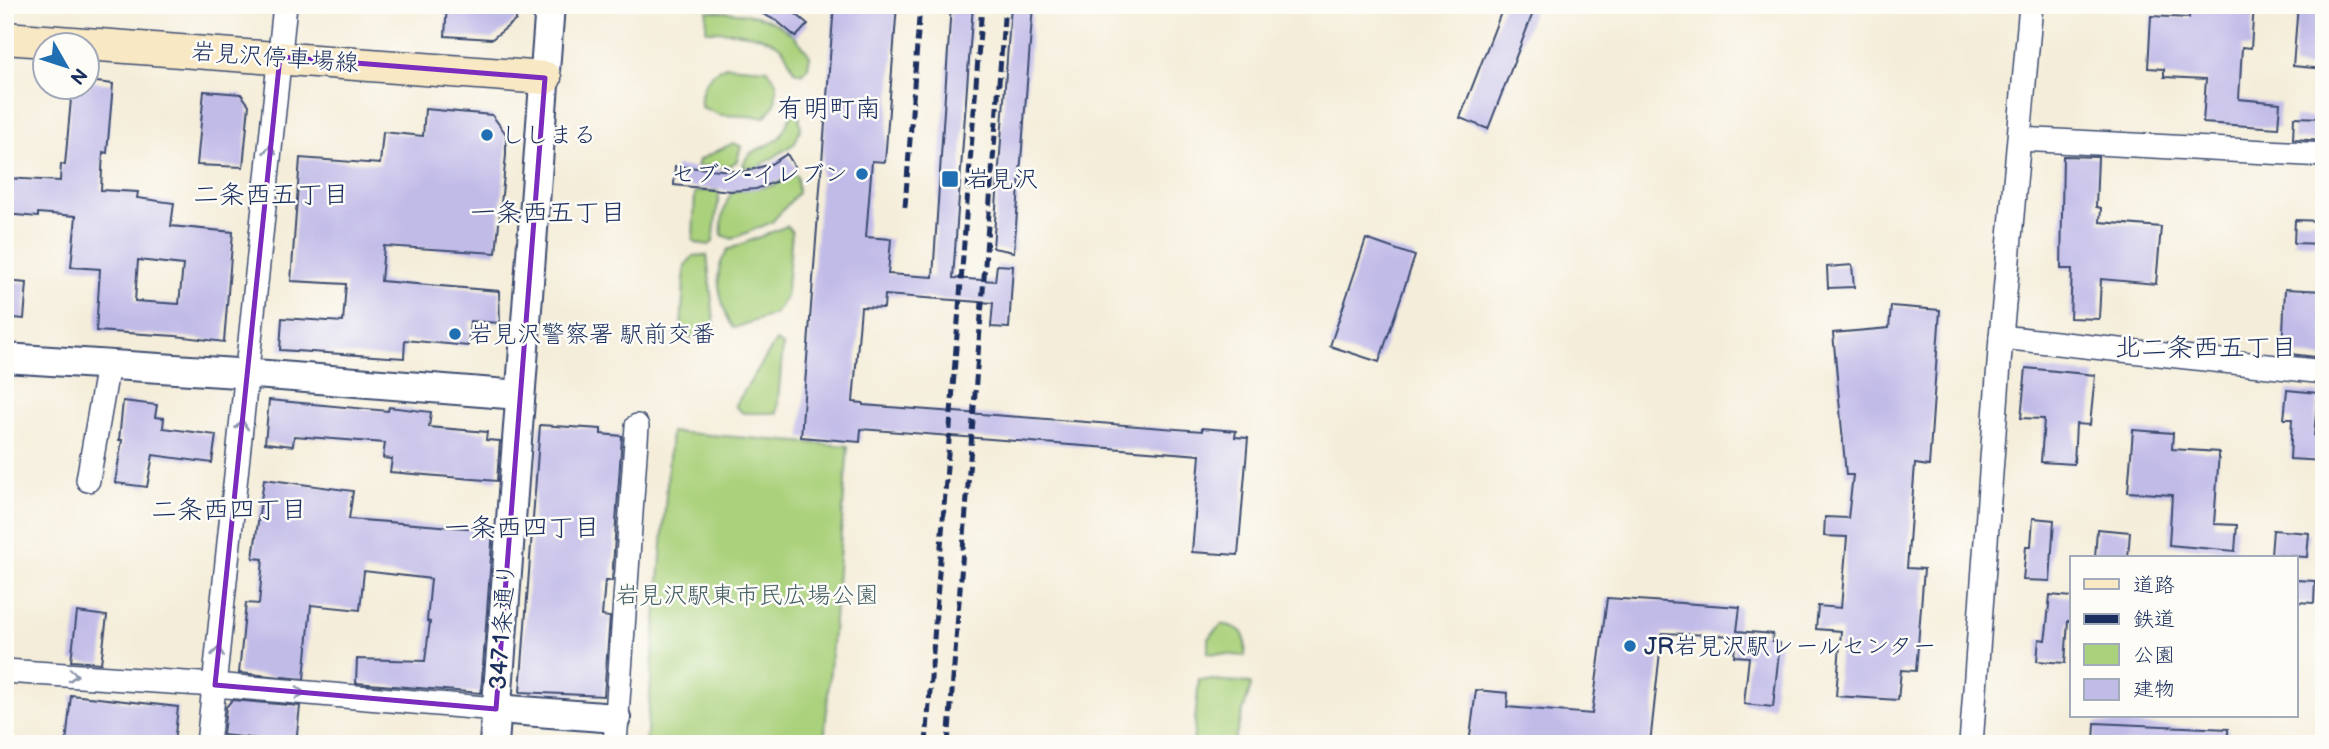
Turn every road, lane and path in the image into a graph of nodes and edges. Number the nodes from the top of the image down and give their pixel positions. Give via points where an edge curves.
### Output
1 (285, 5) edge
2 (550, 5) edge
3 (2031, 5) edge
4 (5, 38) edge
5 (280, 57) junction
6 (545, 78) junction
7 (2020, 139) junction
8 (2324, 155) edge
9 (2001, 337) junction
10 (5, 359) edge
11 (108, 365) junction
12 (2324, 372) edge
13 (247, 374) junction
14 (520, 396) junction
15 (637, 426) dead end
16 (88, 480) dead end
17 (5, 671) edge
18 (215, 685) junction
19 (496, 709) junction
20 (616, 731) edge
21 (208, 744) edge
22 (494, 744) edge
23 (1971, 744) edge

1 - 5 street
2 - 6 street, 347 1条通り
3 - 7 street
4 - 5 main road, 岩見沢停車場線
5 - 6 main road, 岩見沢停車場線
13 -> 5 street
6 - 14 street, 347 1条通り
7 - 8 street
7 - 9 street
9 - 12 street
9 - 23 street
10 - 11 street
11 - 13 street
11 - 16 street
13 - 14 street
18 -> 13 street
14 - 19 street, 347 1条通り
15 - 20 street
17 -> 18 street
18 -> 19 street
18 - 21 street
19 - 20 street
19 - 22 street, 347 1条通り

